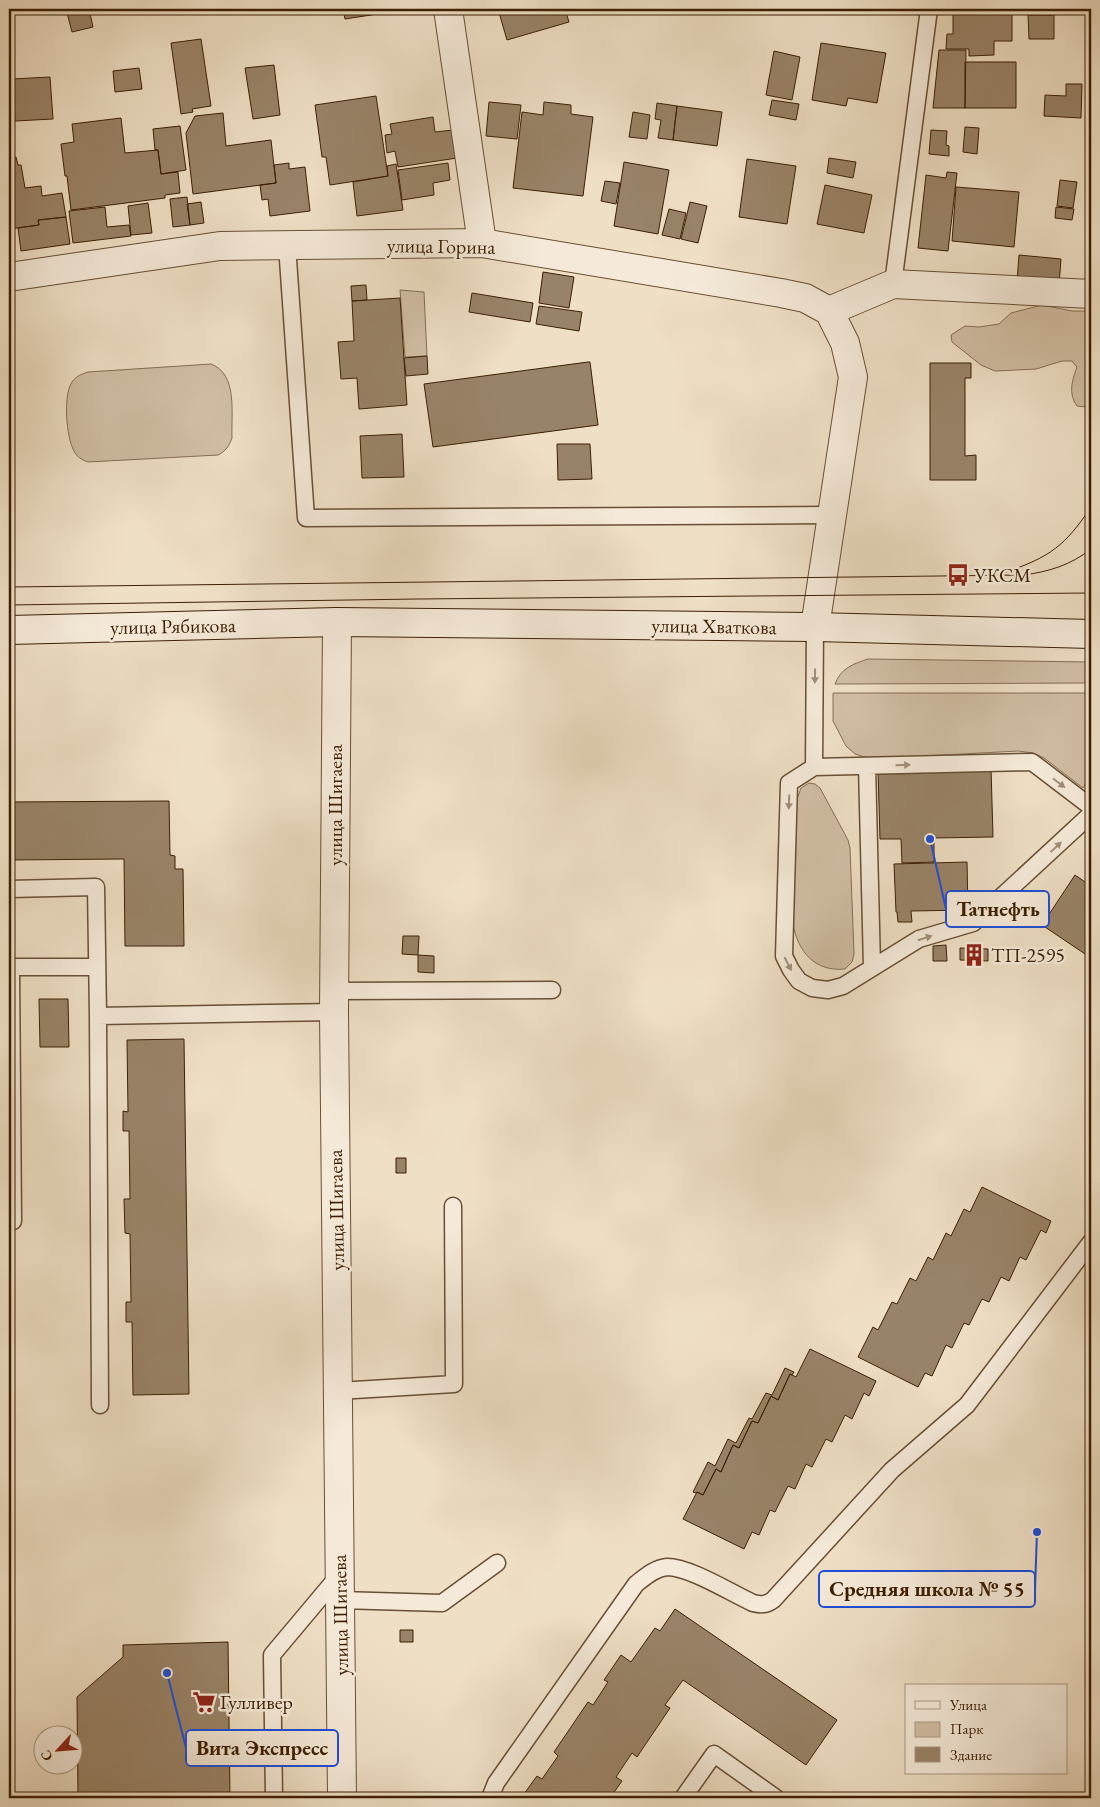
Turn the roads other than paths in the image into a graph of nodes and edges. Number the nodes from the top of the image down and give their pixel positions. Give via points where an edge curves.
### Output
1 (448, 9) edge
2 (928, 9) edge
3 (482, 243) junction
4 (287, 245) junction
5 (9, 277) edge
6 (893, 284) junction
7 (1091, 294) edge
8 (829, 311) junction
9 (831, 514) junction
10 (337, 622) junction
11 (815, 627) junction
12 (9, 630) edge
13 (1091, 634) edge
14 (867, 766) junction
15 (814, 767) junction
16 (1091, 807) edge
17 (1091, 814) edge
18 (9, 889) edge
19 (97, 967) junction
20 (872, 967) junction
21 (552, 990) dead end
22 (334, 1001) junction
23 (98, 1016) junction
24 (453, 1206) dead end
25 (9, 1221) edge
26 (1091, 1242) edge
27 (338, 1391) junction
28 (100, 1405) dead end
29 (497, 1563) dead end
30 (340, 1587) junction
31 (274, 1798) edge
32 (342, 1798) edge
33 (490, 1798) edge
34 (683, 1798) edge
35 (776, 1798) edge

1 - 3 street
2 - 6 lane
3 - 4 street, улица Горина
3 - 8 street, улица Горина via 782,293 805,298
4 - 5 street, улица Горина via 220,246
4 - 9 lane via 306,518
6 - 7 street
6 - 8 street
8 - 9 street via 845,343 853,377
9 - 11 street
10 - 11 street, улица Хваткова
10 - 12 street, улица Рябикова
10 - 22 street, улица Шигаева
11 - 13 street, улица Хваткова
11 -> 15 lane
14 - 15 lane
14 -> 16 lane via 1032,762
14 - 20 lane
15 -> 20 lane via 789,784 784,956 799,981 812,988 828,990 843,986
20 -> 17 lane via 919,939 973,924
18 - 19 lane via 96,887
19 - 23 lane
19 - 25 lane via 11,967 13,1221
21 - 22 lane
22 - 23 lane
22 - 27 street, улица Шигаева
23 - 28 lane
24 - 27 lane via 454,1384
26 - 33 lane via 968,1405 892,1470 773,1600 767,1604 752,1603 683,1569 665,1567 650,1572 636,1584 496,1784
27 - 30 street, улица Шигаева
29 - 30 lane via 442,1603
30 - 31 lane via 272,1655
30 - 32 street, улица Шигаева
34 - 35 lane via 714,1754

